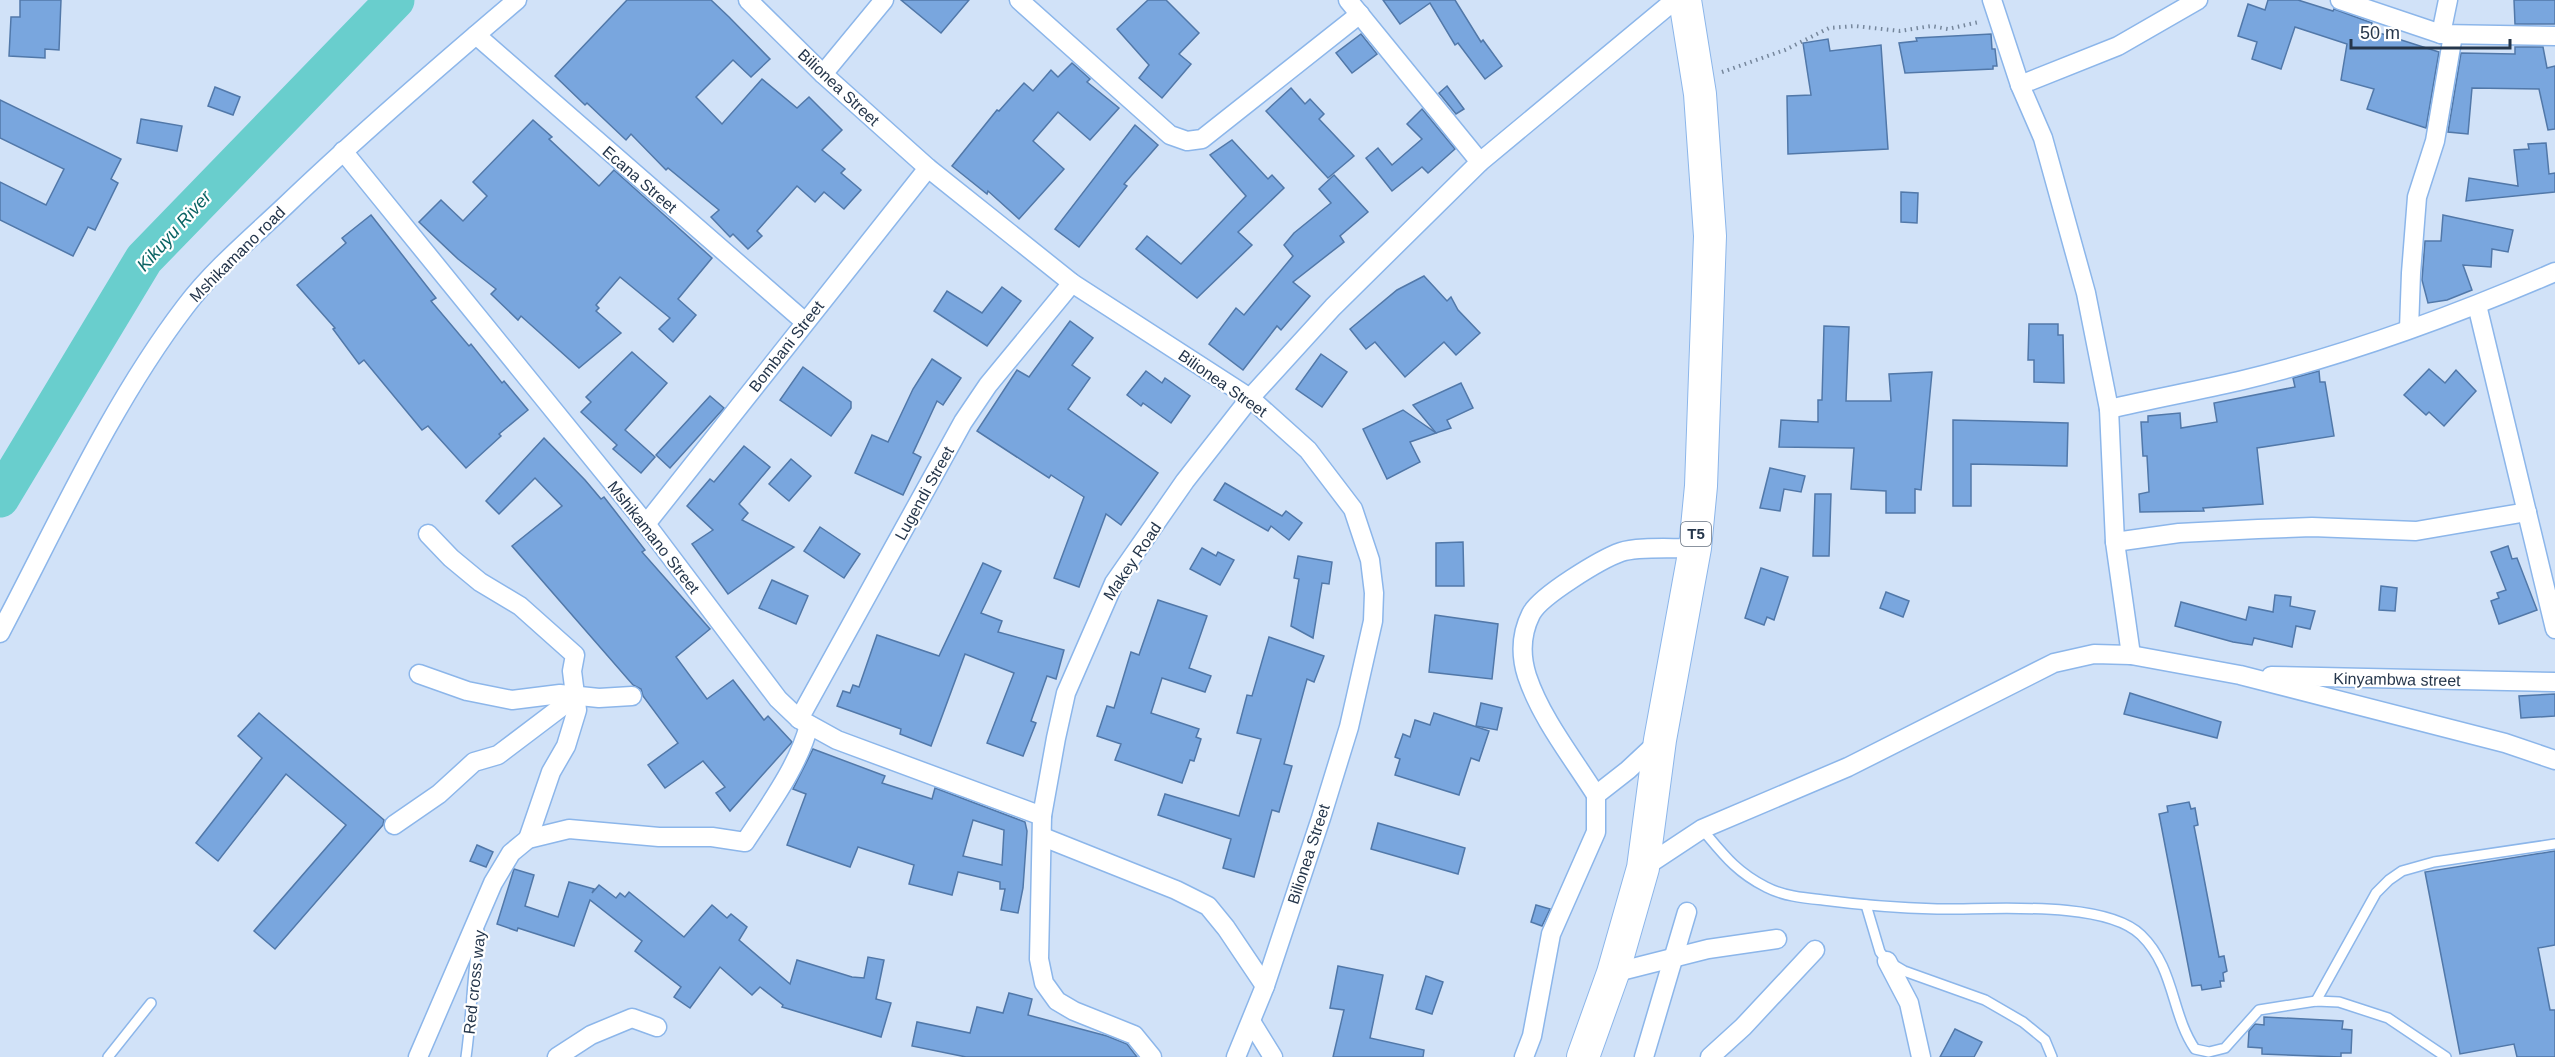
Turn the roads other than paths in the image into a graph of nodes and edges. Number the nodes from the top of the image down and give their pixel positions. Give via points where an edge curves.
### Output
1 (517, 0) edge
2 (748, 0) edge
3 (884, 0) edge
4 (1019, 0) edge
5 (1348, 0) edge
6 (1675, 0) edge
7 (1685, 0) edge
8 (1992, 0) edge
9 (2198, 0) edge
10 (2340, 0) edge
11 (2448, 0) edge
12 (1360, 14) junction
13 (2447, 34) junction
14 (476, 35) junction
15 (2555, 36) edge
16 (823, 74) junction
17 (2020, 85) junction
18 (343, 151) junction
19 (1480, 162) junction
20 (928, 168) junction
21 (2555, 272) edge
22 (1072, 283) junction
23 (2476, 305) junction
24 (805, 322) junction
25 (2409, 329) junction
26 (1250, 398) junction
27 (2109, 409) junction
28 (2527, 512) junction
29 (646, 525) junction
30 (428, 534) dead end
31 (2115, 542) junction
32 (1695, 548) junction
33 (2554, 622) edge
34 (0, 633) edge
35 (2131, 655) junction
36 (419, 674) dead end
37 (2240, 675) junction
38 (2555, 682) edge
39 (576, 696) junction
40 (632, 696) dead end
41 (804, 722) junction
42 (1660, 740) junction
43 (2555, 760) edge
44 (1596, 795) junction
45 (1042, 816) junction
46 (394, 825) dead end
47 (1702, 830) junction
48 (1043, 837) junction
49 (528, 839) junction
50 (2555, 844) edge
51 (1643, 868) junction
52 (1866, 905) junction
53 (484, 908) junction
54 (1687, 912) dead end
55 (1777, 939) dead end
56 (1815, 950) dead end
57 (1674, 957) junction
58 (1887, 961) junction
59 (1612, 973) junction
60 (1265, 986) junction
61 (2316, 1001) junction
62 (152, 1003) dead end
63 (1252, 1023) junction
64 (657, 1027) dead end
65 (108, 1057) edge
66 (418, 1057) edge
67 (466, 1057) edge
68 (557, 1057) edge
69 (1152, 1057) edge
70 (1236, 1057) edge
71 (1273, 1057) edge
72 (1524, 1057) edge
73 (1583, 1057) edge
74 (1644, 1057) edge
75 (1710, 1057) edge
76 (1921, 1057) edge
77 (2052, 1057) edge
78 (2446, 1057) edge

1 - 14 street, Mshikamano road
2 - 16 street, Bilionea Street
3 - 16 street
4 - 12 street via 1170,135 1187,141 1202,139
5 - 12 street
6 - 19 street, Makey Road
7 - 32 highway, T5 via 1698,80 1710,236 1701,486
8 - 17 street
9 - 17 street via 2118,46
10 - 13 street
11 - 13 street
12 - 19 street
13 - 15 street
13 - 25 street via 2435,141 2417,197
14 - 18 street, Mshikamano road
14 - 24 street, Ecana Street
16 - 20 street, Bilionea Street
17 - 27 street via 2043,138 2080,270
18 - 29 street, Mshikamano Street
18 - 34 street, Mshikamano road via 225,263 186,306 106,431
19 - 26 street, Makey Road via 1333,307
20 - 22 street, Bilionea Street
20 - 24 street, Bombani Street
21 - 23 street
22 - 26 street, Bilionea Street
22 - 41 street, Lugendi Street via 988,385 963,422
23 - 25 street
23 - 28 street
24 - 29 street, Bombani Street
25 - 27 street via 2240,381
26 - 45 street, Makey Road via 1185,481 1114,583 1066,693
26 - 60 street, Bilionea Street via 1308,450 1353,509 1370,560 1374,593 1373,621 1349,727
27 - 31 street
28 - 31 street via 2416,531 2312,527 2179,533
28 - 33 street
29 - 41 street, Mshikamano Street via 778,699
30 - 39 street via 480,582 520,606 574,656
31 - 35 street
32 - 42 highway, T5
32 - 44 street via 1623,551 1558,589 1532,612 1521,642 1527,675 1544,712
35 - 37 street
35 - 47 street via 2094,654 2054,663 1848,767
36 - 39 street via 467,691 512,700
37 - 38 street, Kinyambwa street
37 - 43 street via 2505,743
39 - 40 street
39 - 46 street via 498,755 474,762 439,795
39 - 49 street via 577,710 566,746 551,772
41 - 45 street, Mshikamano Street via 837,740
41 - 49 street, Lugendi Street via 807,735 745,842 569,829
42 - 44 street
42 - 51 highway, T5
44 - 72 street via 1596,832 1551,934 1532,1036
45 - 48 street, Makey Road
47 - 51 street
47 - 52 lane via 1734,867 1767,888 1793,896
48 - 60 street via 1208,906
48 - 69 street, Makey Road via 1039,959 1044,983 1057,1001 1074,1011 1134,1035
49 - 53 street via 511,854 493,883
50 - 61 lane via 2434,862 2402,871 2376,893
51 - 59 highway, T5
52 - 58 lane via 1880,952
52 - 61 lane via 2053,909 2112,917 2140,934 2160,958 2185,1034 2195,1049 2202,1051 2225,1048 2259,1010
53 - 66 street
53 - 67 lane, Red cross way via 473,966
54 - 57 street
55 - 57 street
56 - 75 street
57 - 59 street
57 - 74 street
58 - 76 street via 1909,1003
58 - 77 lane via 1904,971 1985,1000 2045,1040
59 - 73 highway, T5
60 - 63 street, Bilionea Street
61 - 78 lane via 2339,1002 2388,1018
62 - 65 lane
63 - 70 street, Bilionea Street
63 - 71 street
64 - 68 street via 632,1018 591,1035

